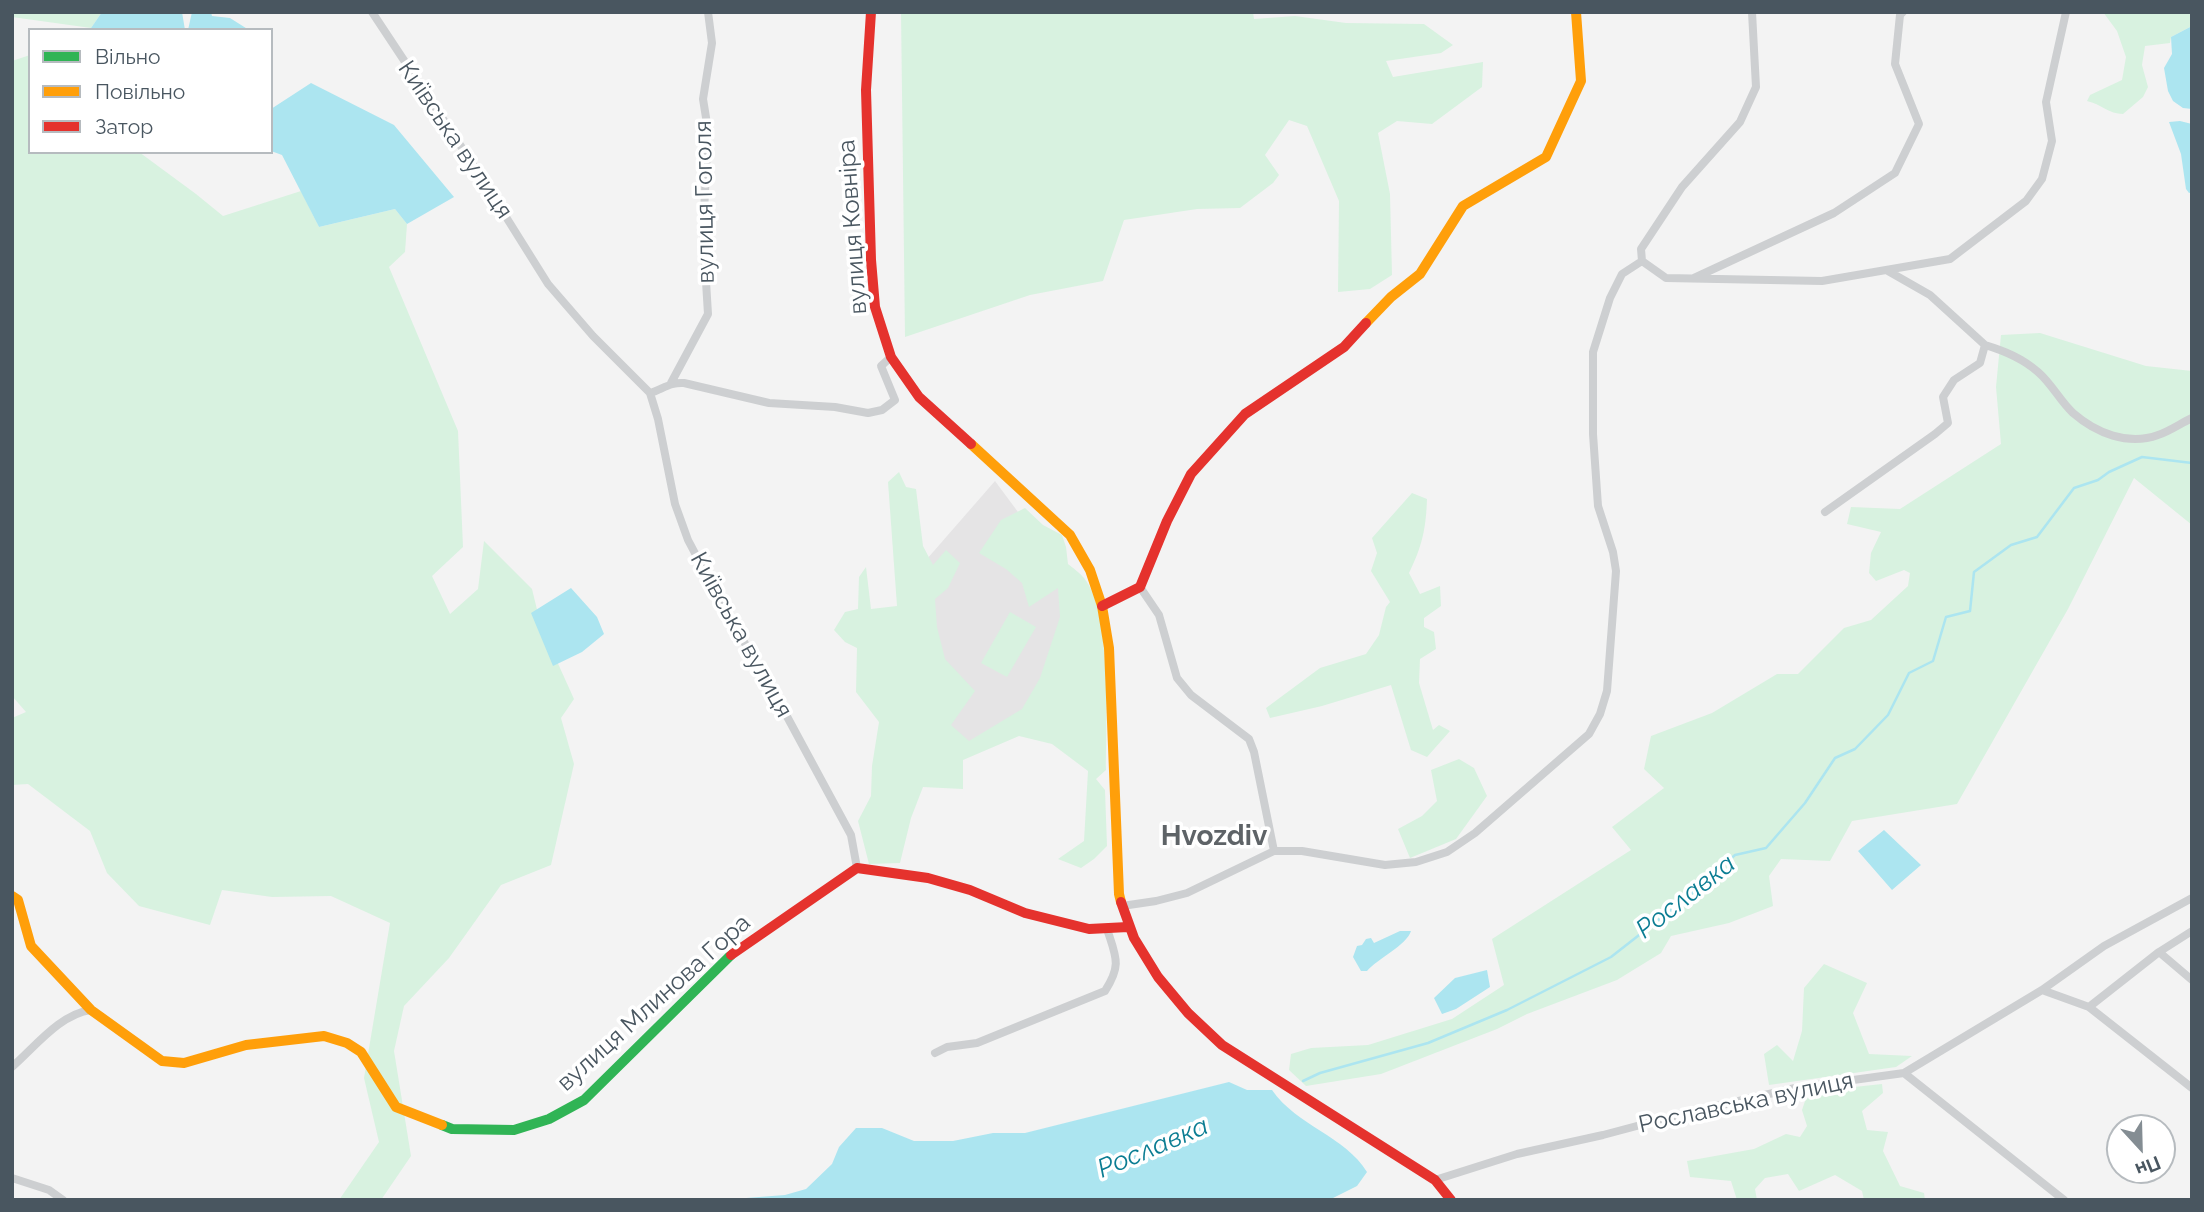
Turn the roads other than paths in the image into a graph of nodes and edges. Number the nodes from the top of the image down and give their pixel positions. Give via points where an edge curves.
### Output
1 (372, 12) edge
2 (708, 12) edge
3 (871, 12) edge
4 (1576, 12) edge
5 (1752, 12) edge
6 (1903, 12) edge
7 (2066, 12) edge
8 (1642, 261) junction
9 (1888, 271) junction
10 (1693, 279) junction
11 (1986, 345) junction
12 (891, 357) junction
13 (671, 383) junction
14 (650, 393) junction
15 (2192, 418) edge
16 (1825, 512) dead end
17 (1140, 587) junction
18 (1102, 606) junction
19 (1274, 851) junction
20 (857, 868) junction
21 (12, 896) edge
22 (2192, 898) edge
23 (1122, 906) junction
24 (1128, 927) junction
25 (1107, 929) junction
26 (2192, 932) edge
27 (2159, 952) junction
28 (2192, 979) edge
29 (2042, 990) junction
30 (2089, 1007) junction
31 (91, 1010) junction
32 (935, 1053) dead end
33 (12, 1067) edge
34 (1904, 1073) junction
35 (2192, 1088) edge
36 (12, 1178) edge
37 (1435, 1180) junction
38 (63, 1200) edge
39 (1451, 1200) edge
40 (2064, 1200) edge

1 - 14 street, Київська вулиця via 548,284
2 - 13 street, вулиця Гоголя via 712,43 703,99 708,130 703,233 708,314
3 - 12 street, вулиця Ковніра via 866,90 871,260 876,307
4 - 17 street via 1581,81 1546,157 1463,206 1420,274 1391,297 1344,347 1245,414 1191,474
5 - 8 street via 1756,88 1740,122 1682,187 1641,249
6 - 10 street via 1895,64 1919,124 1895,173 1834,213
7 - 9 street via 2046,102 2052,141 2042,178 2026,201 1950,260
8 - 10 street via 1666,278
8 - 19 street via 1622,274 1609,298 1593,352 1592,434 1598,506 1616,571 1607,691 1590,734 1447,852 1385,865 1302,851
9 - 10 street via 1822,281
9 - 11 street via 1930,295
11 - 15 street via 2012,354 2038,371 2072,412 2099,432 2131,440 2158,435
11 - 16 street via 1980,363 1954,380 1943,397 1948,423
12 - 13 street via 881,366 895,400 868,414 769,403
12 - 18 street, вулиця Ковніра via 919,397 1070,535 1090,570
13 - 14 street
14 - 20 street, Київська вулиця via 675,504 688,540 850,835
17 - 18 street
17 - 19 street via 1159,615 1177,678 1191,695 1249,739
18 - 23 street, вулиця Ковніра via 1109,648
19 - 23 street via 1186,892
20 - 25 street via 928,878 1025,913
20 - 31 street, вулиця Млинова Гора via 734,952 584,1100 549,1119 514,1130 452,1129 396,1107 361,1052 324,1036 246,1045 173,1063 162,1061
21 - 31 street, вулиця Млинова Гора via 18,900 31,946
22 - 29 street, Рославська вулиця via 2104,946
23 - 24 street, вулиця Ковніра
24 - 25 street
24 - 37 street, вулиця Ковніра via 1154,973 1222,1045
25 - 32 street via 1116,974 1105,991 977,1043
26 - 27 street
27 - 28 street
27 - 30 street
29 - 30 street
29 - 34 street, Рославська вулиця
30 - 35 street
31 - 33 street via 65,1020
34 - 37 street, Рославська вулиця via 1795,1088 1517,1154
34 - 40 street
36 - 38 street via 49,1190
37 - 39 street, вулиця Ковніра

